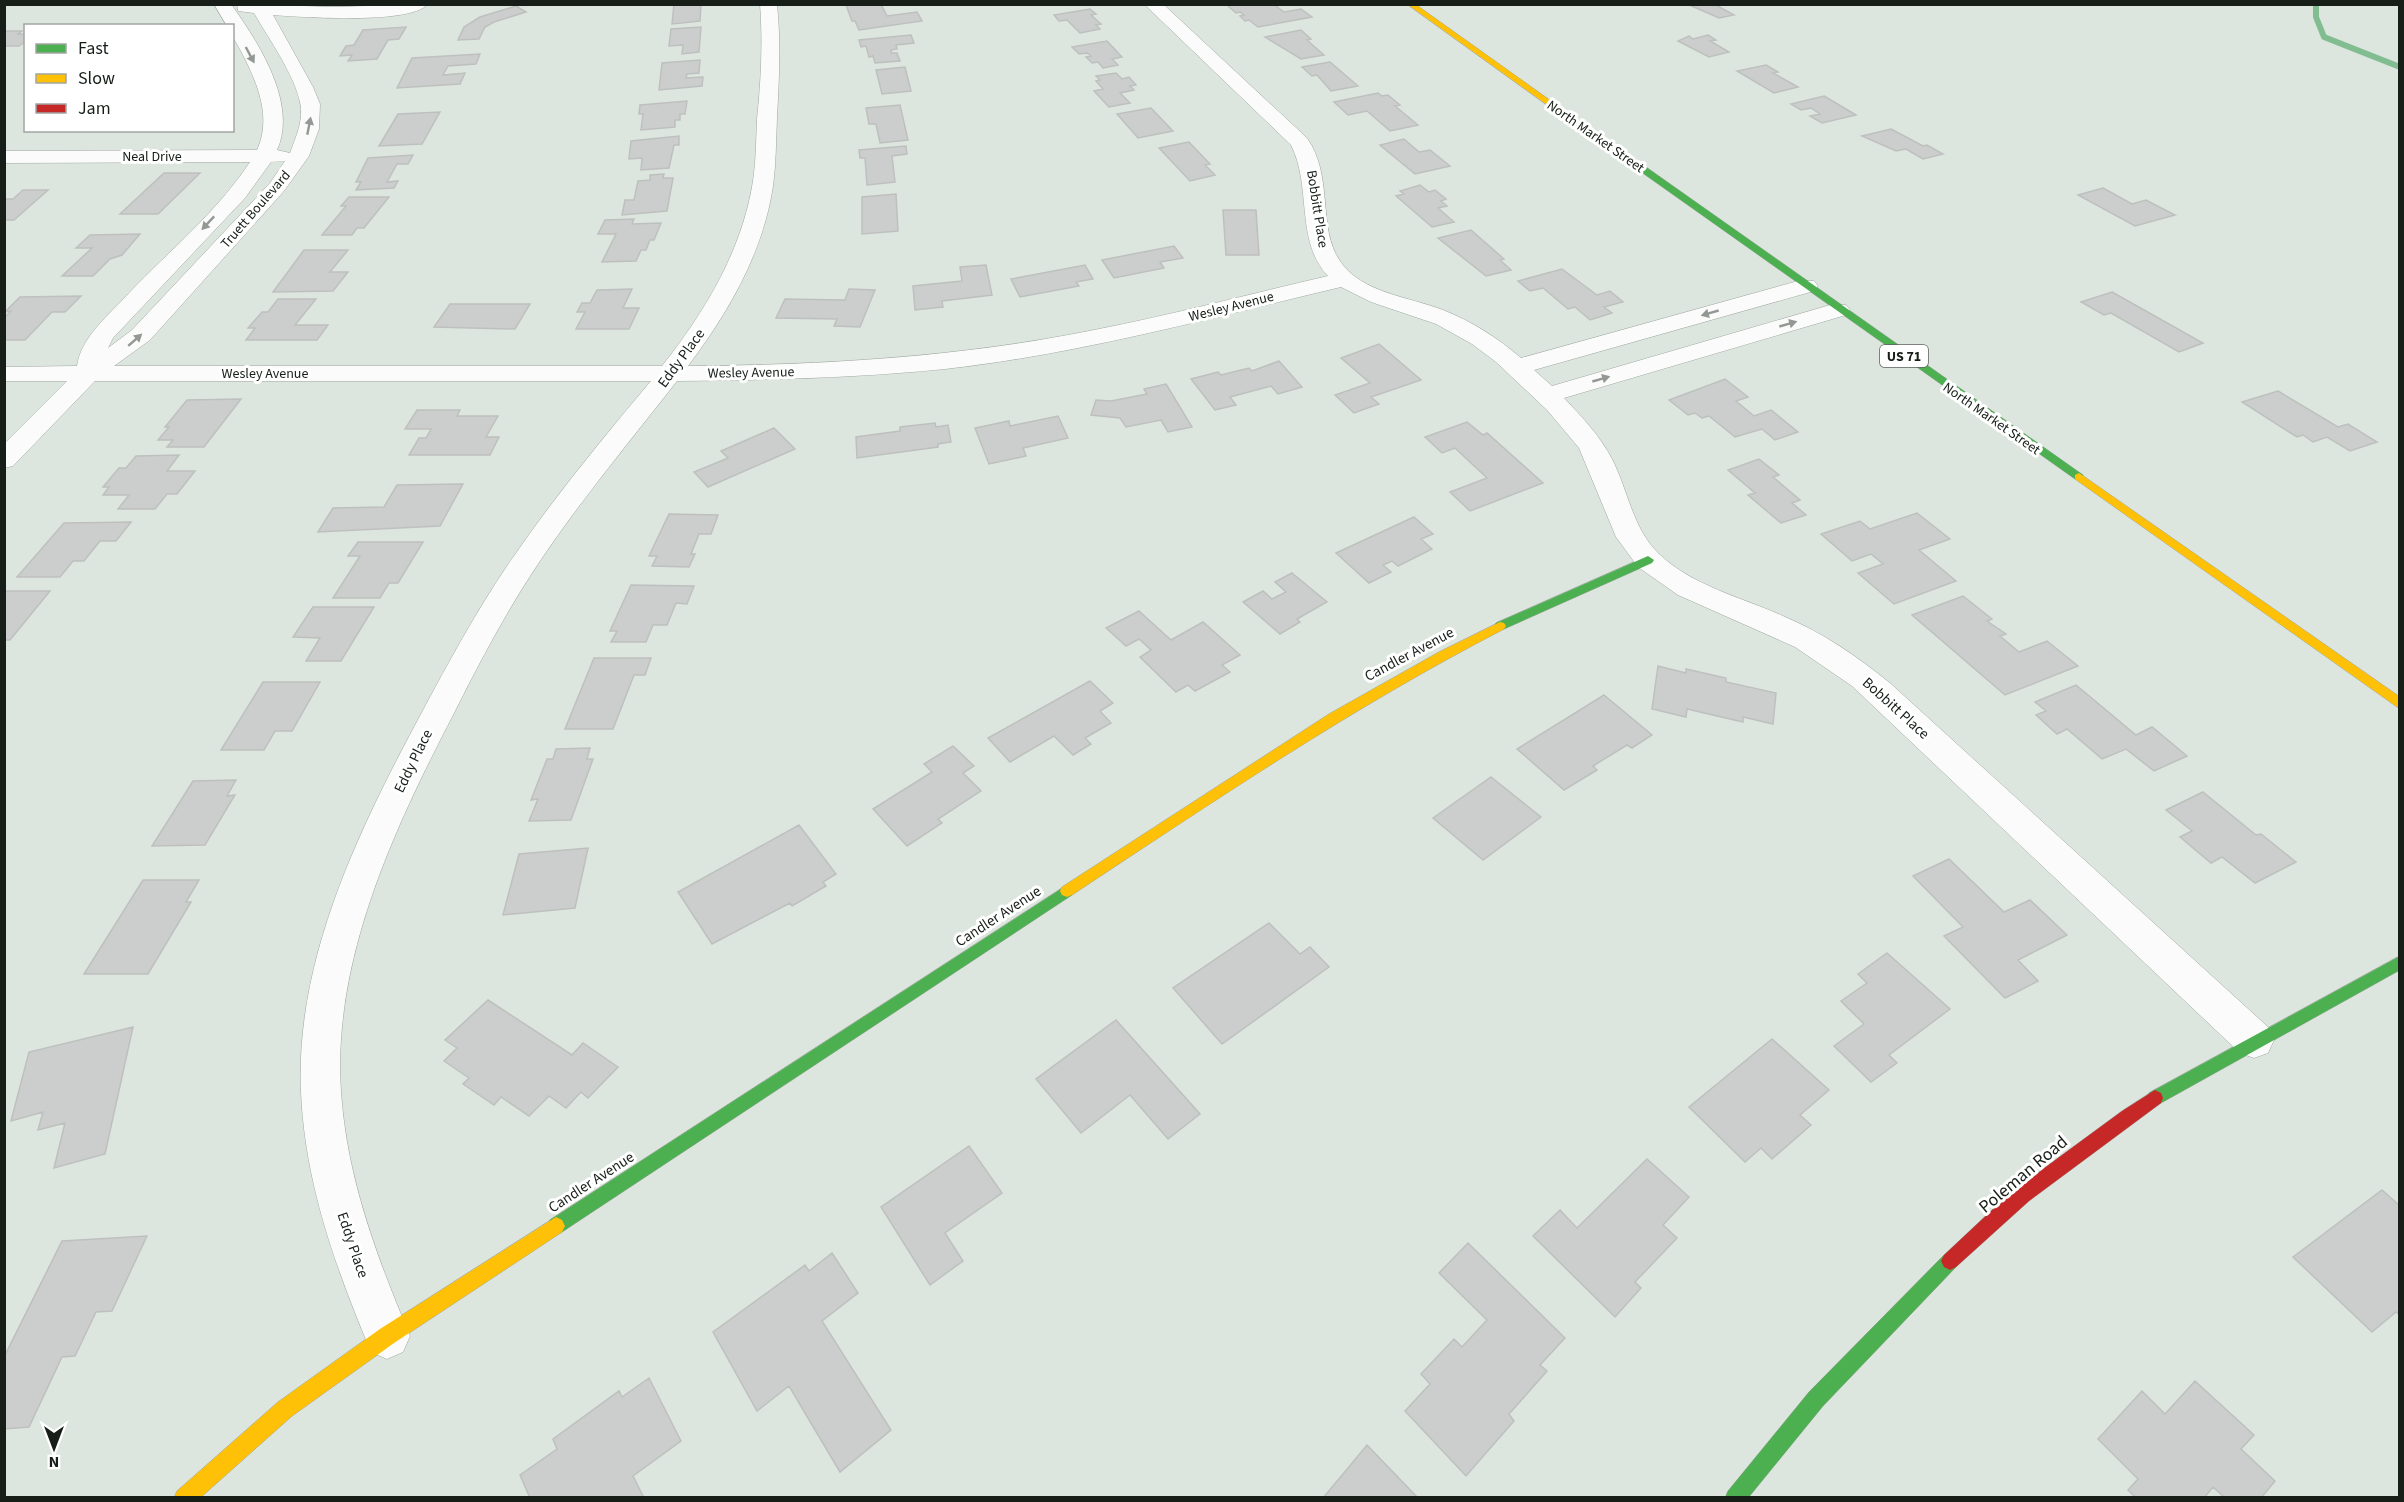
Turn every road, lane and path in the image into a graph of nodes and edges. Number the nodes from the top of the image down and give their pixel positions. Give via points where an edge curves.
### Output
1 (206, 4) edge
2 (420, 4) edge
3 (768, 4) edge
4 (1152, 4) edge
5 (1410, 4) edge
6 (222, 5) edge
7 (259, 7) edge
8 (233, 24) edge
9 (234, 26) edge
10 (264, 156) junction
11 (299, 156) junction
12 (4, 157) edge
13 (1345, 279) junction
14 (1806, 286) junction
15 (1838, 310) junction
16 (1516, 367) junction
17 (672, 372) junction
18 (88, 374) junction
19 (4, 375) edge
20 (1545, 396) junction
21 (4, 460) edge
22 (1648, 560) junction
23 (2400, 704) edge
24 (2400, 962) edge
25 (2254, 1040) junction
26 (387, 1336) junction
27 (184, 1497) edge
28 (1736, 1497) edge

1 - 6 street
2 - 7 street via 394,11
3 - 17 street, Eddy Place via 770,82 762,194 731,281 703,330
4 - 13 street, Bobbitt Place via 1300,142 1311,161 1323,248 1328,261
5 - 14 street, North Market Street / US 71
6 - 7 street
6 -> 8 street, Truett Boulevard
11 -> 7 street, Truett Boulevard via 309,129 310,104
9 -> 10 street, Truett Boulevard via 262,76 271,101 274,128
10 - 11 street, Neal Drive
10 - 12 street, Neal Drive
10 -> 18 street, Truett Boulevard via 236,193 103,335 90,358
18 -> 11 street, Truett Boulevard via 141,336 277,187
13 - 16 street, Bobbitt Place via 1462,328
13 - 17 street, Wesley Avenue via 1103,336 1005,353 791,372
14 - 15 street, North Market Street / US 71
14 -> 16 street
20 -> 15 street
15 - 23 street, North Market Street / US 71
16 - 20 street, Bobbitt Place
17 - 18 street, Wesley Avenue
17 - 26 street, Eddy Place via 578,486 491,614 401,784 368,859 334,966 322,1067 326,1145 343,1225
18 - 19 street, Wesley Avenue
18 - 21 street, Truett Boulevard
20 - 22 street, Bobbitt Place via 1596,454 1621,520 1632,542
22 - 25 street, Bobbitt Place via 1690,590 1793,633 1854,671
22 - 26 street, Candler Avenue via 1432,659 1368,695
24 - 25 street, Poleman Road
25 - 28 street, Poleman Road via 2159,1095 2082,1148 1968,1243 1816,1399
26 - 27 street via 285,1409

